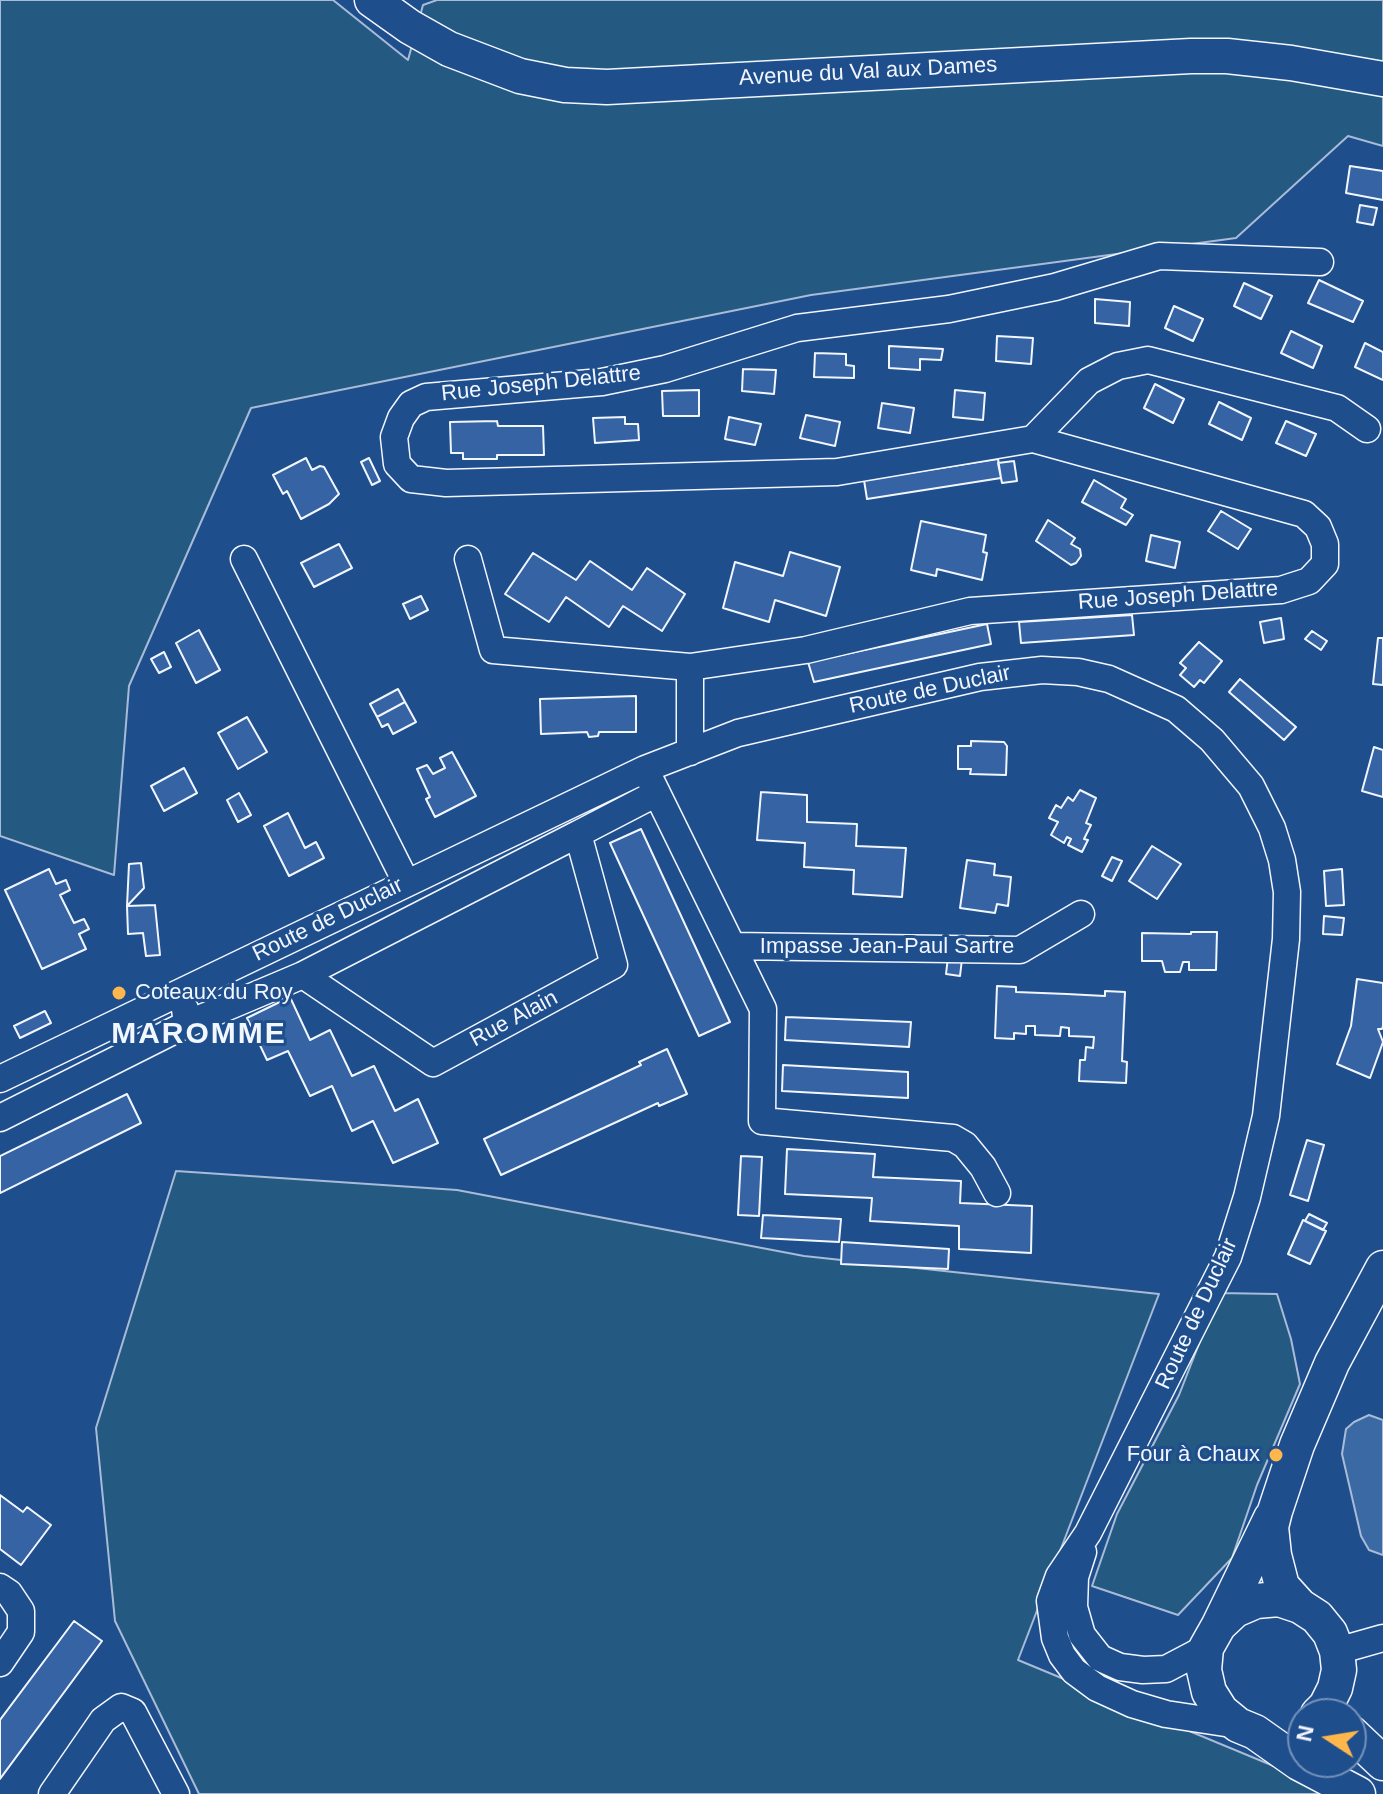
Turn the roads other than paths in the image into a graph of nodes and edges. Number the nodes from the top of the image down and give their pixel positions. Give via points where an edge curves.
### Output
1 (372, 0) edge
2 (1383, 79) edge
3 (1320, 262) dead end
4 (1367, 429) dead end
5 (1033, 439) junction
6 (244, 559) dead end
7 (468, 559) dead end
8 (690, 667) junction
9 (690, 752) junction
10 (645, 769) junction
11 (657, 793) junction
12 (578, 834) junction
13 (406, 882) junction
14 (1081, 914) dead end
15 (732, 946) junction
16 (303, 975) junction
17 (185, 990) junction
18 (187, 1024) junction
19 (0, 1079) edge
20 (0, 1118) edge
21 (997, 1193) dead end
22 (1383, 1268) edge
23 (1275, 1511) junction
24 (1088, 1533) junction
25 (0, 1587) edge
26 (1300, 1606) junction
27 (1212, 1636) junction
28 (1383, 1638) edge
29 (1337, 1651) junction
30 (0, 1663) edge
31 (1333, 1698) edge
32 (1246, 1729) junction
33 (1287, 1731) edge
34 (1367, 1748) edge
35 (1383, 1763) edge
36 (52, 1794) edge
37 (176, 1794) edge
38 (1358, 1794) edge

1 - 2 main road, Avenue du Val aux Dames via 461,55 565,85 636,86 1191,56 1291,63
3 - 5 street, Rue Joseph Delattre via 1159,256 1055,287 949,309 797,328 665,369 602,382 426,397 411,404 394,437 397,464 411,479 446,483 837,472
4 - 5 street via 1337,408 1148,360 1118,366 1089,381
5 - 8 street, Rue Joseph Delattre via 1304,514 1318,527 1325,564 1309,581 1281,590 970,611 806,650
6 - 13 street
7 - 8 street, Rue Joseph Delattre via 493,650
8 - 9 street
9 - 10 street, Route de Duclair
9 - 24 street, Route de Duclair via 738,733 980,677 1078,672 1133,688 1176,709 1238,768 1264,810 1287,892 1286,939 1258,1157 1228,1257
10 - 11 street
10 - 13 street, Route de Duclair
11 - 12 street
11 - 15 street
12 - 16 street
12 - 16 street, Rue Alain via 614,965 433,1063
13 - 17 street, Route de Duclair
14 - 15 street, Impasse Jean-Paul Sartre via 1020,950
15 - 21 street via 763,1009 762,1121 953,1138 983,1167
16 - 18 street
17 - 18 street
17 - 19 street, Route de Duclair
18 - 20 street
22 - 23 main road via 1332,1363
23 - 26 main road via 1271,1527 1282,1586
23 - 27 main road
24 - 27 street, Route de Duclair via 1075,1577 1074,1607 1082,1635 1100,1658 1120,1667 1166,1669
24 - 32 street, Route de Duclair via 1059,1576 1050,1601 1055,1638 1074,1671 1132,1704
25 - 30 street via 21,1611 21,1632
26 - 27 main road via 1279,1599 1256,1601 1235,1610
26 - 29 main road via 1317,1617
27 - 32 main road via 1204,1670 1209,1692 1221,1711
28 - 29 street
29 - 31 main road
32 - 33 main road
32 - 38 main road
34 - 35 main road
36 - 37 street via 103,1720 121,1707 133,1712

